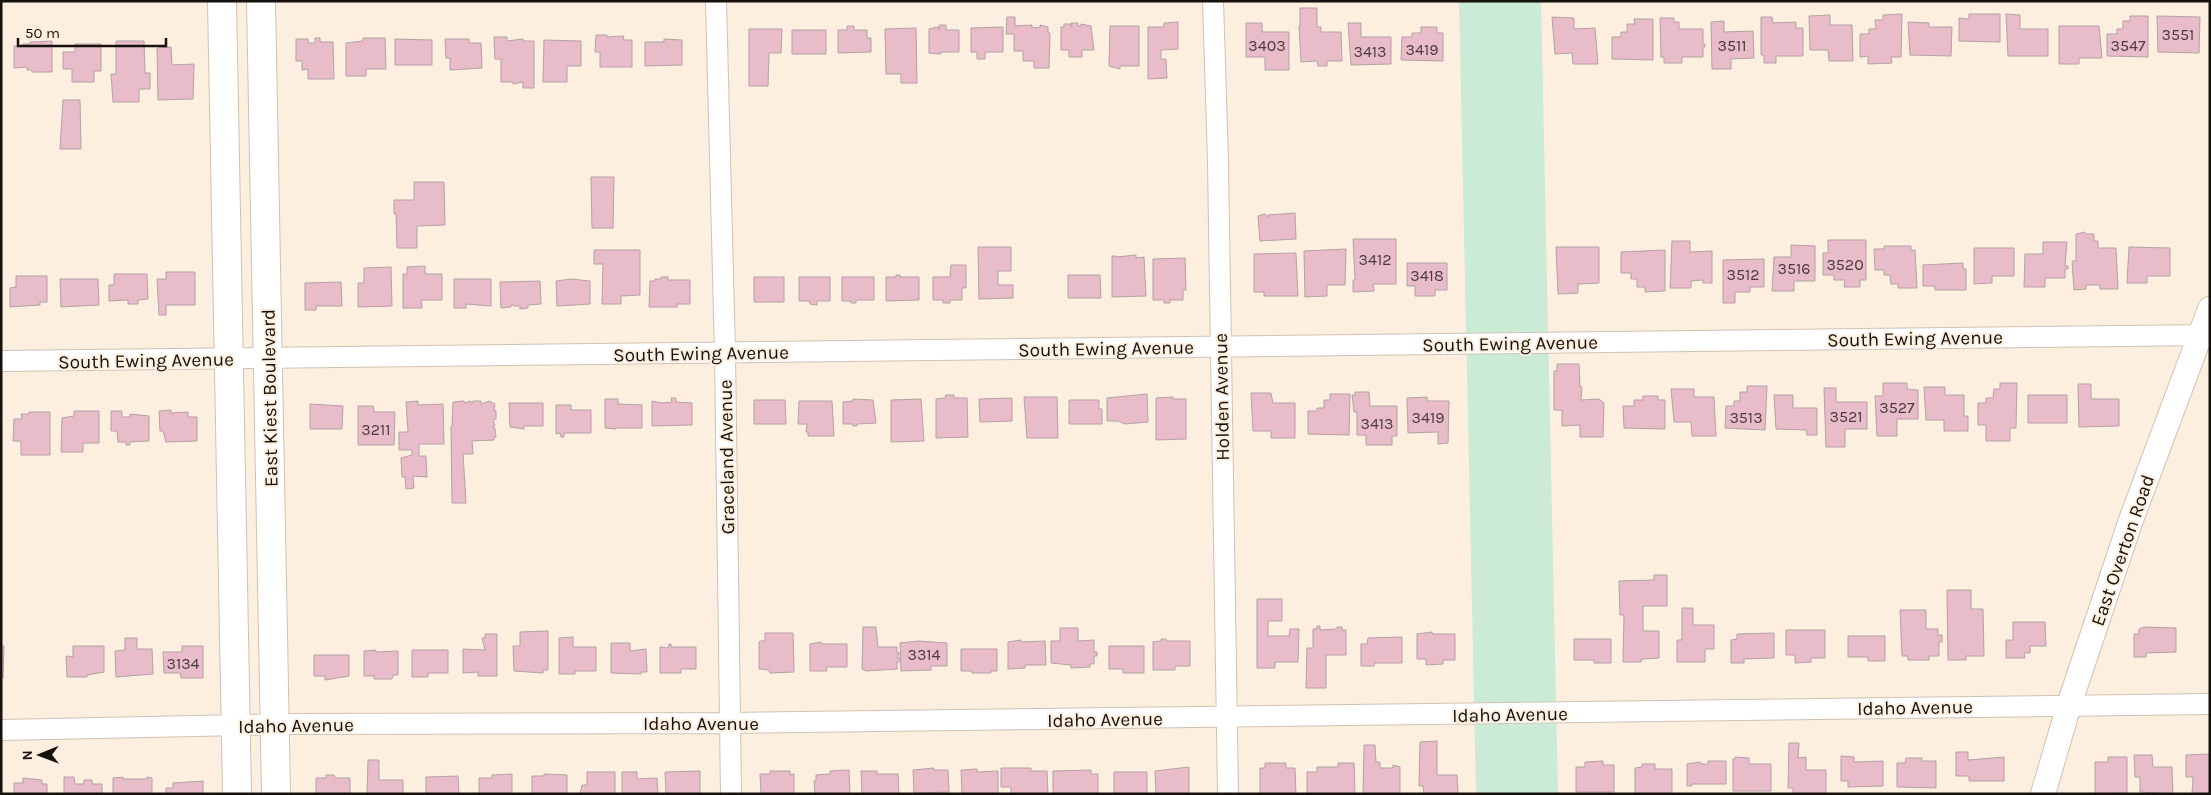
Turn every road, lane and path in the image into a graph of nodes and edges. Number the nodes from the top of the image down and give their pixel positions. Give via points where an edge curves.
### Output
1 (222, 1) edge
2 (262, 1) edge
3 (716, 1) edge
4 (1213, 1) edge
5 (2210, 309) edge
6 (2205, 335) edge
7 (1220, 347) junction
8 (725, 353) junction
9 (268, 358) junction
10 (229, 359) junction
11 (1, 361) edge
12 (2210, 704) edge
13 (2069, 705) junction
14 (1227, 717) junction
15 (729, 723) junction
16 (275, 724) junction
17 (235, 726) junction
18 (1, 730) edge
19 (237, 794) edge
20 (276, 794) edge
21 (731, 794) edge
22 (1228, 794) edge
23 (2042, 794) edge

1 - 10 main road, East Kiest Boulevard
2 - 9 main road, East Kiest Boulevard
3 - 8 street, Graceland Avenue
4 - 7 street, Holden Avenue
5 - 6 street, East Overton Road
6 - 7 street, South Ewing Avenue
6 - 13 street, East Overton Road via 2131,520
7 - 8 street, South Ewing Avenue
7 - 14 street, Holden Avenue
8 - 9 street, South Ewing Avenue
8 - 15 street, Graceland Avenue
9 - 10 street, South Ewing Avenue
9 - 16 main road, East Kiest Boulevard
10 - 11 street, South Ewing Avenue
10 - 17 main road, East Kiest Boulevard
12 - 13 street, Idaho Avenue
13 - 14 street, Idaho Avenue
13 - 23 street, East Overton Road
14 - 15 street, Idaho Avenue
14 - 22 street, Holden Avenue
15 - 16 street, Idaho Avenue
15 - 21 street, Graceland Avenue
16 - 17 street, Idaho Avenue
16 - 20 main road, East Kiest Boulevard
17 - 18 street, Idaho Avenue
17 - 19 main road, East Kiest Boulevard

